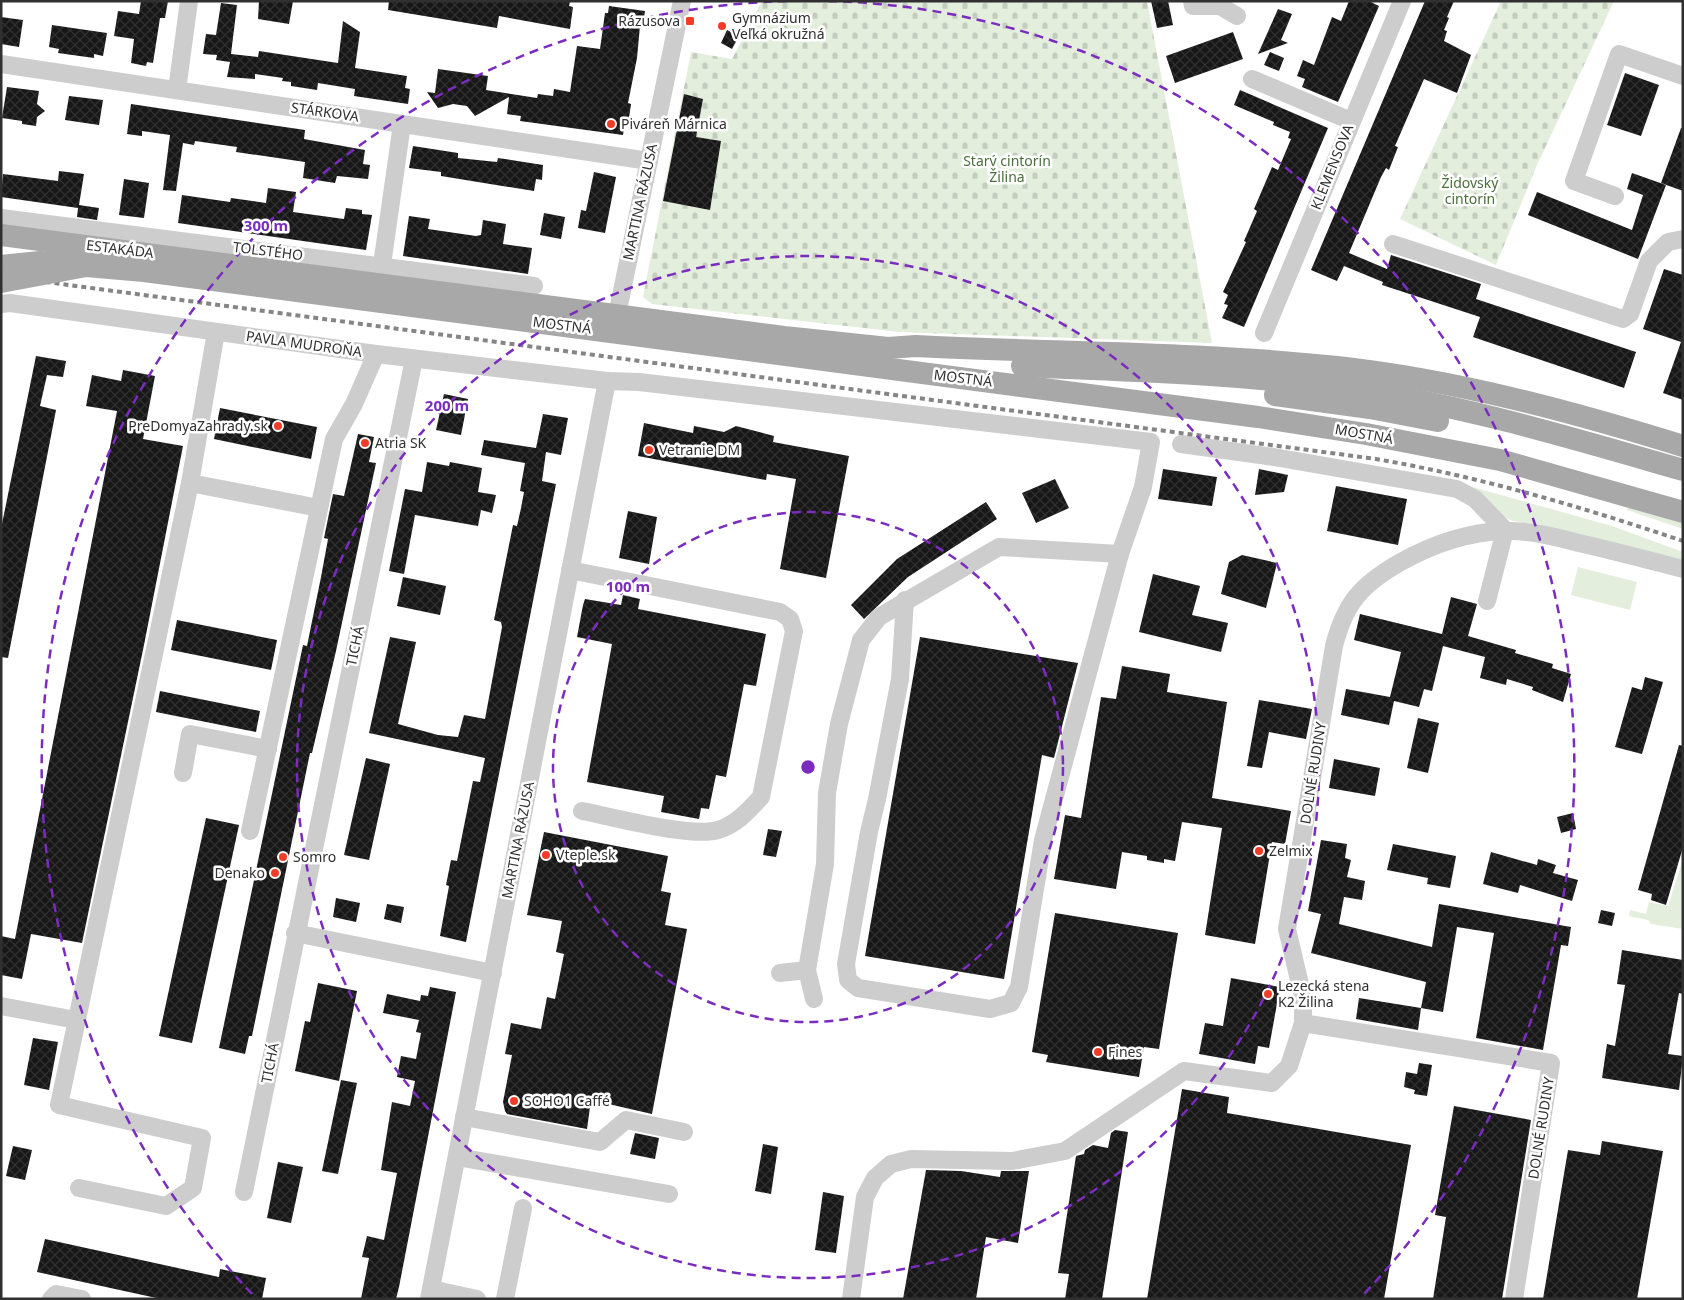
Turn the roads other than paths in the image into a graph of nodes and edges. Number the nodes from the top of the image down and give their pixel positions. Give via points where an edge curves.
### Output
1 (190, 1) edge
2 (682, 1) edge
3 (1192, 1) edge
4 (1402, 1) edge
5 (1237, 16) dead end
6 (1, 64) edge
7 (1683, 76) edge
8 (1252, 79) dead end
9 (177, 90) junction
10 (1351, 121) junction
11 (402, 124) junction
12 (649, 161) junction
13 (1615, 196) dead end
14 (1, 218) edge
15 (1, 235) edge
16 (1683, 240) edge
17 (1393, 244) dead end
18 (382, 265) junction
19 (1, 266) edge
20 (86, 266) junction
21 (238, 274) junction
22 (1, 282) edge
23 (534, 286) dead end
24 (1, 304) edge
25 (616, 315) junction
26 (216, 332) junction
27 (1264, 333) dead end
28 (888, 348) junction
29 (376, 354) junction
30 (414, 359) junction
31 (607, 381) junction
32 (1133, 401) junction
33 (1181, 444) dead end
34 (1683, 446) edge
35 (1683, 470) edge
36 (190, 483) junction
37 (1683, 485) edge
38 (319, 508) junction
39 (1683, 512) edge
40 (1505, 530) junction
41 (1120, 554) junction
42 (1683, 569) edge
43 (570, 570) junction
44 (905, 600) junction
45 (1487, 601) dead end
46 (268, 749) junction
47 (183, 772) dead end
48 (582, 811) dead end
49 (250, 832) dead end
50 (295, 933) junction
51 (807, 970) junction
52 (493, 973) junction
53 (780, 974) dead end
54 (814, 999) dead end
55 (1, 1006) edge
56 (76, 1020) junction
57 (1304, 1023) junction
58 (464, 1116) junction
59 (684, 1132) dead end
60 (457, 1157) junction
61 (79, 1188) dead end
62 (244, 1192) dead end
63 (669, 1194) dead end
64 (523, 1208) dead end
65 (430, 1294) edge
66 (51, 1299) edge
67 (82, 1299) edge
68 (478, 1299) edge
69 (505, 1299) edge
70 (851, 1299) edge
71 (1514, 1299) edge

1 - 9 street
2 - 12 street, MARTINA RÁZUSA
3 - 5 street via 1192,6 1220,6
4 - 10 street, KLEMENSOVA
6 - 9 street, STÁRKOVA
7 - 13 street via 1619,54 1574,181
8 - 10 street
9 - 11 street, STÁRKOVA
10 - 27 street, KLEMENSOVA
11 - 12 street, STÁRKOVA
11 - 18 street
12 - 25 street, MARTINA RÁZUSA
14 - 18 street, TOLSTÉHO
15 - 21 main road, ESTAKÁDA
16 - 17 street via 1668,242 1649,261 1630,314 1623,319
18 - 23 street, TOLSTÉHO
19 - 20 main road, ESTAKÁDA, bridge via 40,262
20 - 21 main road, ESTAKÁDA
20 - 22 main road, bridge
21 - 25 main road, MOSTNÁ
21 - 32 main road, MOSTNÁ
24 - 26 street, PAVLA MUDROŇA
25 - 28 main road, MOSTNÁ
26 - 29 street, PAVLA MUDROŇA
26 - 36 street
28 - 34 main road, MOSTNÁ via 916,346 1123,354 1336,367 1399,375 1517,400
28 - 35 main road via 917,357 1254,378 1335,387 1512,421
29 - 30 street, PAVLA MUDROŇA
29 - 38 street via 334,439
30 - 31 street, PAVLA MUDROŇA
30 - 50 street, TICHÁ
31 - 41 street, PAVLA MUDROŇA via 1151,442 1143,487
31 - 43 street, MARTINA RÁZUSA
32 - 37 main road via 1196,388 1370,408 1508,434
32 - 39 main road, MOSTNÁ via 1366,434 1500,460
33 - 40 street via 1283,458 1457,490 1476,500
36 - 38 street
36 - 56 street
38 - 46 street
40 - 42 street, DOLNÉ RUDINY via 1558,538
40 - 45 street
40 - 57 street, DOLNÉ RUDINY via 1469,534 1413,556 1378,575 1349,605 1340,624 1287,929 1303,997
41 - 44 street via 999,547
41 - 44 street via 1043,840 1019,987 1011,1004 990,1010 858,988 848,980 846,964 900,679
43 - 48 street via 780,612 790,619 794,631 761,798 743,816 719,830 694,832
43 - 52 street, MARTINA RÁZUSA
44 - 51 street via 879,617 862,640 839,724 827,793 825,864
46 - 47 street via 190,734
46 - 49 street
50 - 52 street
50 - 62 street, TICHÁ
51 - 53 street
51 - 54 street
52 - 58 street, MARTINA RÁZUSA
55 - 56 street
56 - 61 street via 59,1105 202,1138 193,1188 166,1206
57 - 70 street via 1290,1066 1272,1083 1184,1071 1064,1151 1012,1161 910,1159 891,1164 875,1178 865,1197
57 - 71 street, DOLNÉ RUDINY via 1551,1063
58 - 59 street via 600,1142 626,1120
58 - 60 street, MARTINA RÁZUSA
60 - 63 street
60 - 65 street, MARTINA RÁZUSA
64 - 69 street
65 - 68 street
66 - 67 street via 56,1294

